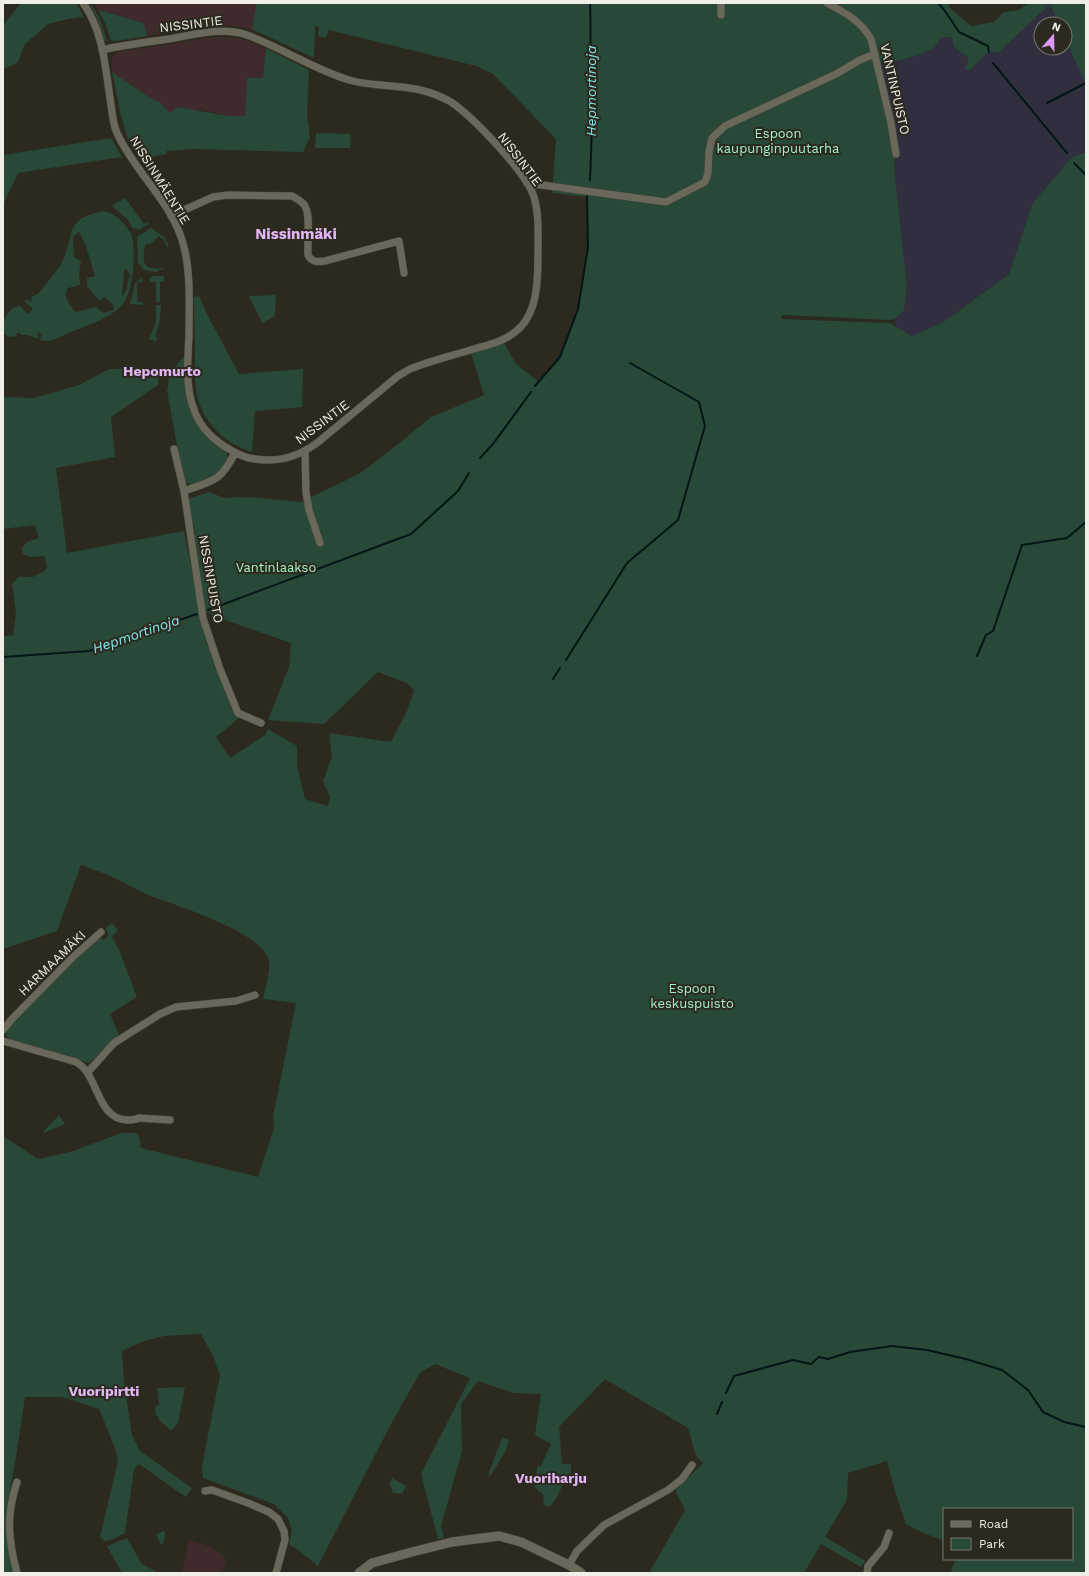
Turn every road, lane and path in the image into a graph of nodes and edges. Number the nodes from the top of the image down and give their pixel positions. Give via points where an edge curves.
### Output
1 (82, 3) edge
2 (721, 3) edge
3 (826, 3) edge
4 (721, 15) dead end
5 (102, 50) junction
6 (875, 54) junction
7 (896, 154) dead end
8 (527, 183) junction
9 (171, 216) junction
10 (404, 274) dead end
11 (174, 449) dead end
12 (305, 452) junction
13 (235, 453) junction
14 (184, 491) junction
15 (320, 543) dead end
16 (261, 723) dead end
17 (101, 932) dead end
18 (254, 995) dead end
19 (3, 1030) edge
20 (3, 1041) edge
21 (88, 1072) junction
22 (170, 1120) dead end
23 (692, 1465) dead end
24 (17, 1482) dead end
25 (205, 1491) dead end
26 (889, 1533) dead end
27 (569, 1565) junction
28 (17, 1573) edge
29 (276, 1573) edge
30 (358, 1573) edge
31 (581, 1573) edge
32 (867, 1573) edge

1 - 5 street, NISSINMÄENTIE via 95,22
2 - 4 street
3 - 6 street, VANTINPUISTO via 865,28
5 - 8 street, NISSINTIE via 212,32 245,34 332,74 361,83 420,90 450,102 476,123
5 - 9 street, NISSINMÄENTIE via 116,131 125,150
6 - 7 street, VANTINPUISTO
6 - 8 street via 725,126 712,138 705,182 666,202
8 - 12 street, NISSINTIE via 537,209 538,256 534,302 524,325 503,340 410,369
9 - 10 street via 213,197 292,196 300,201 307,212 308,255 312,260 325,261 399,241
9 - 13 street, NISSINMÄENTIE via 182,241 186,259 189,394 199,420 209,433
11 - 14 street, NISSINPUISTO
12 - 13 street, NISSINTIE via 293,457 264,460
12 - 15 street via 306,492
13 - 14 street via 216,480
14 - 16 street, NISSINPUISTO via 203,618 238,713
17 - 19 street, HARMAAMÄKI via 72,957
18 - 21 street via 236,1001 176,1007 160,1014 114,1042
20 - 21 street via 76,1062 84,1066
21 - 22 street via 100,1098 114,1116 121,1120
23 - 27 street via 682,1479 668,1490 604,1525 577,1551
24 - 28 street via 8,1524
25 - 29 street via 212,1490 270,1512 278,1519 285,1540
26 - 32 street via 884,1547 868,1566
27 - 30 street via 521,1542 499,1536 452,1542 412,1552 372,1563
27 - 31 street

